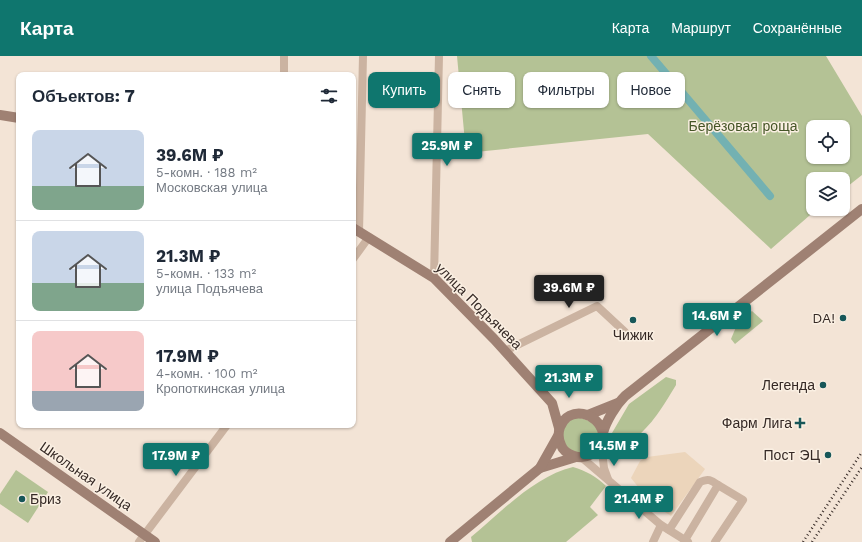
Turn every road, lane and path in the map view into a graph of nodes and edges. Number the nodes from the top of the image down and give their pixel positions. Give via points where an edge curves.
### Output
1 (284, 56) edge
2 (363, 56) edge
3 (439, 56) edge
4 (284, 72) edge
5 (0, 115) edge
6 (16, 118) edge
7 (862, 209) edge
8 (356, 230) edge
9 (369, 237) junction
10 (356, 254) edge
11 (434, 278) junction
12 (625, 332) dead end
13 (505, 351) junction
14 (618, 402) junction
15 (554, 405) junction
16 (578, 413) junction
17 (588, 415) junction
18 (226, 428) edge
19 (559, 432) junction
20 (0, 433) edge
21 (602, 438) junction
22 (579, 457) junction
23 (540, 468) junction
24 (608, 480) junction
25 (718, 485) junction
26 (661, 525) junction
27 (669, 530) junction
28 (142, 538) edge
29 (687, 541) edge
30 (155, 542) edge
31 (450, 542) edge
32 (653, 542) edge
33 (714, 542) edge

1 - 4 street
2 - 8 street
3 - 11 street
5 - 6 main road
7 - 14 main road
8 - 9 main road, улица Подъячева
9 - 10 street
9 - 11 main road, улица Подъячева
11 - 13 main road, улица Подъячева
12 - 13 street via 597,306
13 - 15 main road, улица Подъячева
14 - 17 main road
14 - 21 main road
15 - 16 main road, улица Подъячева
15 - 19 main road, улица Подъячева
16 - 17 main road
16 - 19 main road via 566,418
17 - 21 main road via 599,423
18 - 28 street
19 - 22 main road via 562,448 567,453
19 - 23 main road
20 - 28 main road, Школьная улица
21 - 22 main road via 593,453
21 - 24 street via 604,468
22 - 23 main road
22 - 24 street
23 - 31 main road
24 - 26 street
25 - 27 street via 706,479 700,482
25 - 29 street
25 - 33 street via 743,500
26 - 27 street
26 - 32 street
27 - 29 street
28 - 30 main road, Школьная улица

